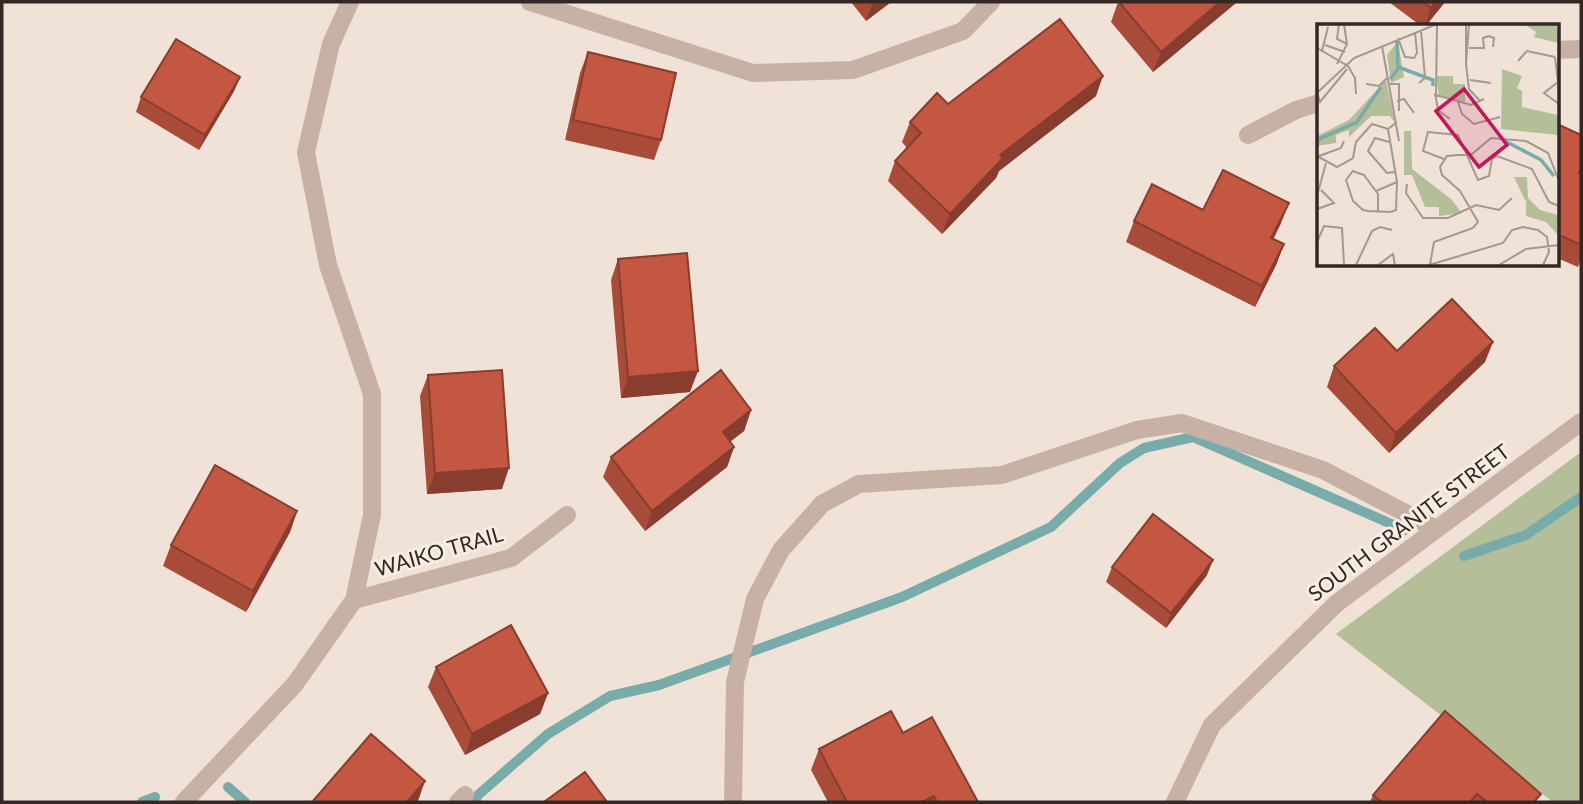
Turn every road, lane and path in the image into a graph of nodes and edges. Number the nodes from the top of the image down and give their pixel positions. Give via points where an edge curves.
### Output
1 (350, 2) edge
2 (530, 2) edge
3 (991, 2) edge
4 (1581, 49) edge
5 (1558, 50) edge
6 (1317, 104) edge
7 (1248, 135) dead end
8 (1581, 422) edge
9 (567, 515) dead end
10 (1436, 529) junction
11 (354, 600) junction
12 (184, 802) edge
13 (733, 802) edge
14 (1175, 802) edge

1 - 11 street via 331,44 306,152 328,265 372,394 372,515
2 - 3 street via 753,73 853,70 963,31
4 - 5 street
6 - 7 street
8 - 10 street, SOUTH GRANITE STREET
9 - 11 street, WAIKO TRAIL via 511,558
10 - 13 street via 1323,470 1182,423 1137,430 1002,475 859,484 822,504 781,550 755,599 735,682
10 - 14 street, SOUTH GRANITE STREET via 1337,603 1212,725
11 - 12 street via 295,684

